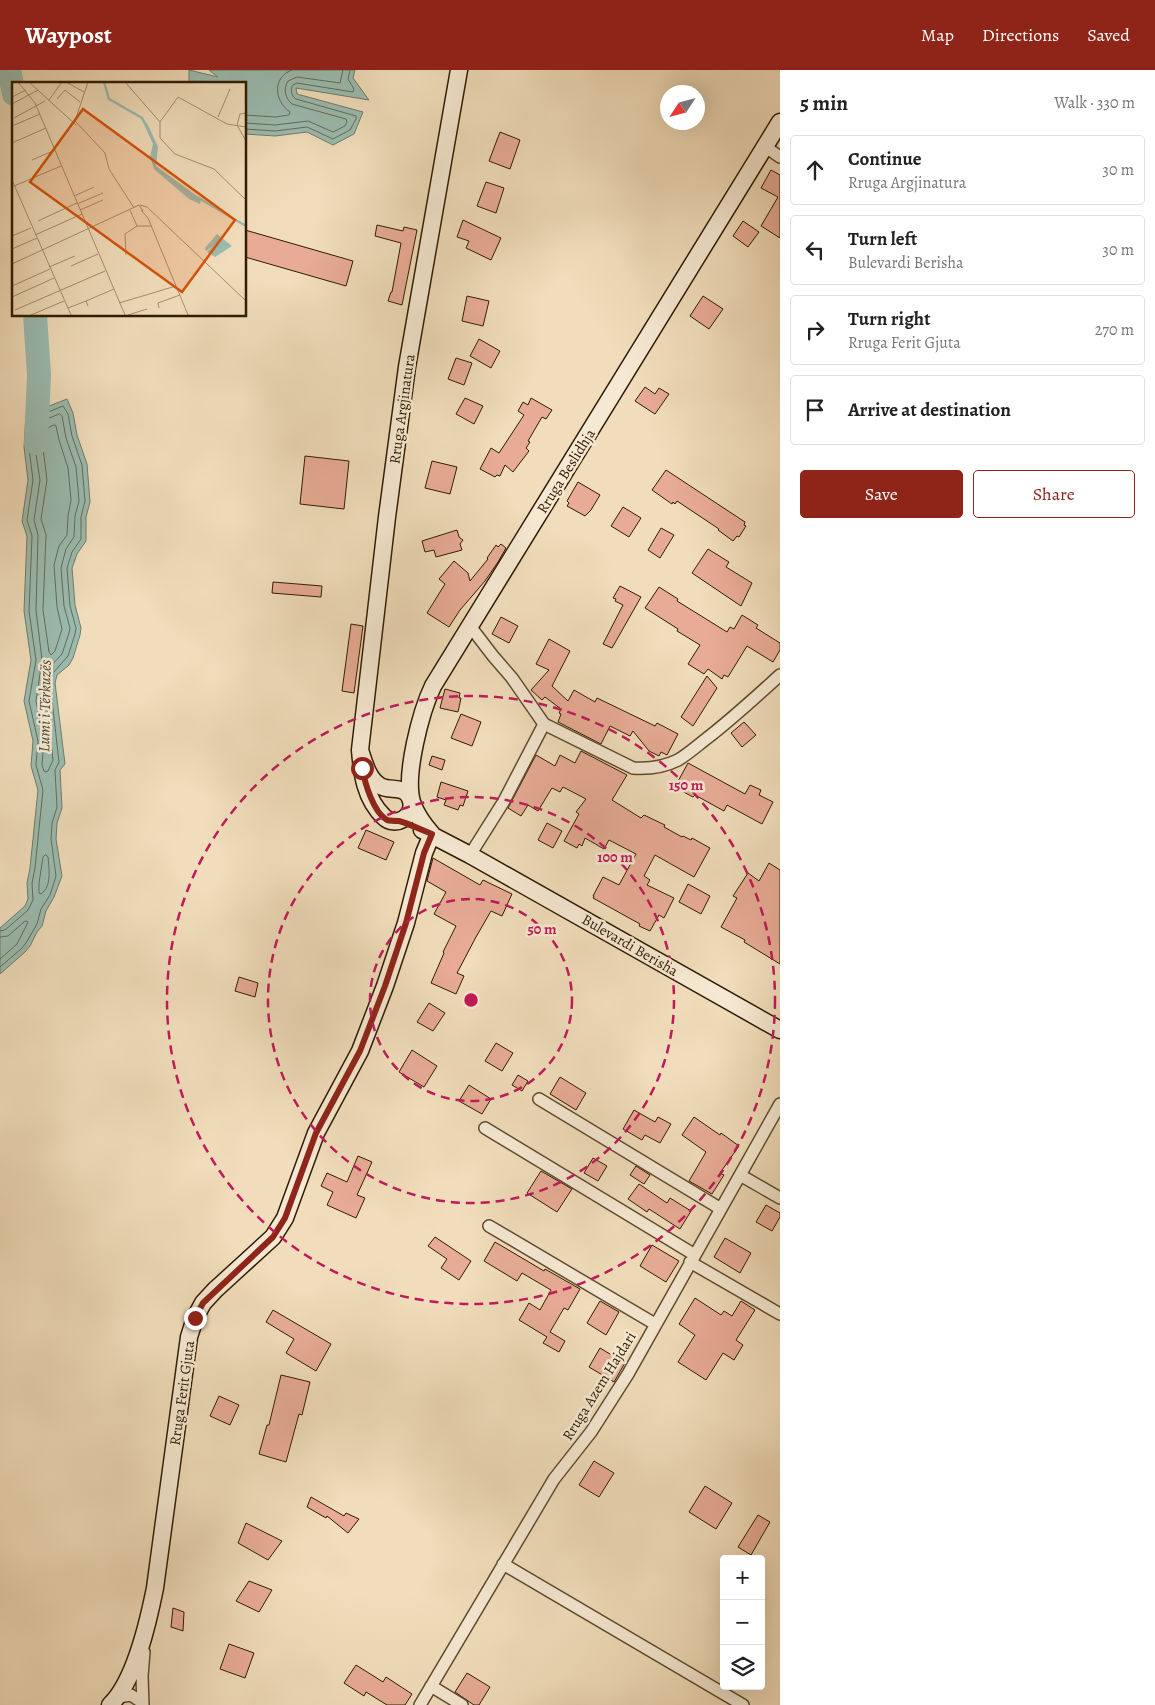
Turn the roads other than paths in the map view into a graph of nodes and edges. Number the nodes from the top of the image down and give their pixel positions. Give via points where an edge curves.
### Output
1 (459, 70) edge
2 (780, 122) edge
3 (764, 146) junction
4 (780, 157) edge
5 (470, 626) junction
6 (780, 675) edge
7 (544, 724) junction
8 (360, 750) junction
9 (413, 761) junction
10 (390, 789) junction
11 (411, 800) junction
12 (380, 812) junction
13 (398, 821) junction
14 (432, 834) junction
15 (470, 855) junction
16 (780, 1030) edge
17 (539, 1099) dead end
18 (780, 1104) edge
19 (485, 1128) dead end
20 (740, 1175) junction
21 (780, 1198) edge
22 (721, 1209) junction
23 (489, 1226) dead end
24 (692, 1258) junction
25 (780, 1314) edge
26 (655, 1324) junction
27 (503, 1564) junction
28 (148, 1621) junction
29 (431, 1686) junction
30 (114, 1701) edge
31 (143, 1704) edge
32 (420, 1705) edge
33 (462, 1705) edge
34 (743, 1705) edge

1 - 8 street, Rruga Argjinatura via 407,367
2 - 3 street, Rruga Beslidhja
3 - 4 street
3 - 5 street, Rruga Beslidhja
5 - 7 street
5 - 9 street, Rruga Beslidhja via 426,702
6 - 7 street via 693,750 661,766 633,768
7 - 15 street via 504,801
8 - 10 street, Rruga Argjinatura via 373,780
8 - 12 street, Rruga Argjinatura via 366,788
9 - 10 street via 401,782
9 - 11 street, Rruga Beslidhja
10 - 11 street via 405,791
10 - 12 street via 381,796
11 - 13 street via 408,816
11 - 14 street, Rruga Beslidhja
12 - 13 street via 388,820
13 - 14 street, Bulevardi Berisha
14 - 15 street, Bulevardi Berisha
14 - 28 street, Rruga Ferit Gjuta via 385,986 360,1051 316,1133 285,1218 273,1237 203,1303 195,1318 189,1337
15 - 16 street, Bulevardi Berisha
17 - 22 street
18 - 20 street, Rruga Azem Hajdari
19 - 24 street
20 - 21 street
20 - 22 street, Rruga Azem Hajdari
22 - 24 street, Rruga Azem Hajdari
23 - 26 street
24 - 25 street
24 - 26 street, Rruga Azem Hajdari
26 - 27 street, Rruga Azem Hajdari via 592,1432 554,1478
27 - 29 street, Rruga Azem Hajdari
27 - 34 street
28 - 30 street, Rruga Ferit Gjuta via 139,1650
28 - 31 street via 143,1656
29 - 32 street, Rruga Azem Hajdari
29 - 33 street
30 - 31 street via 131,1695

